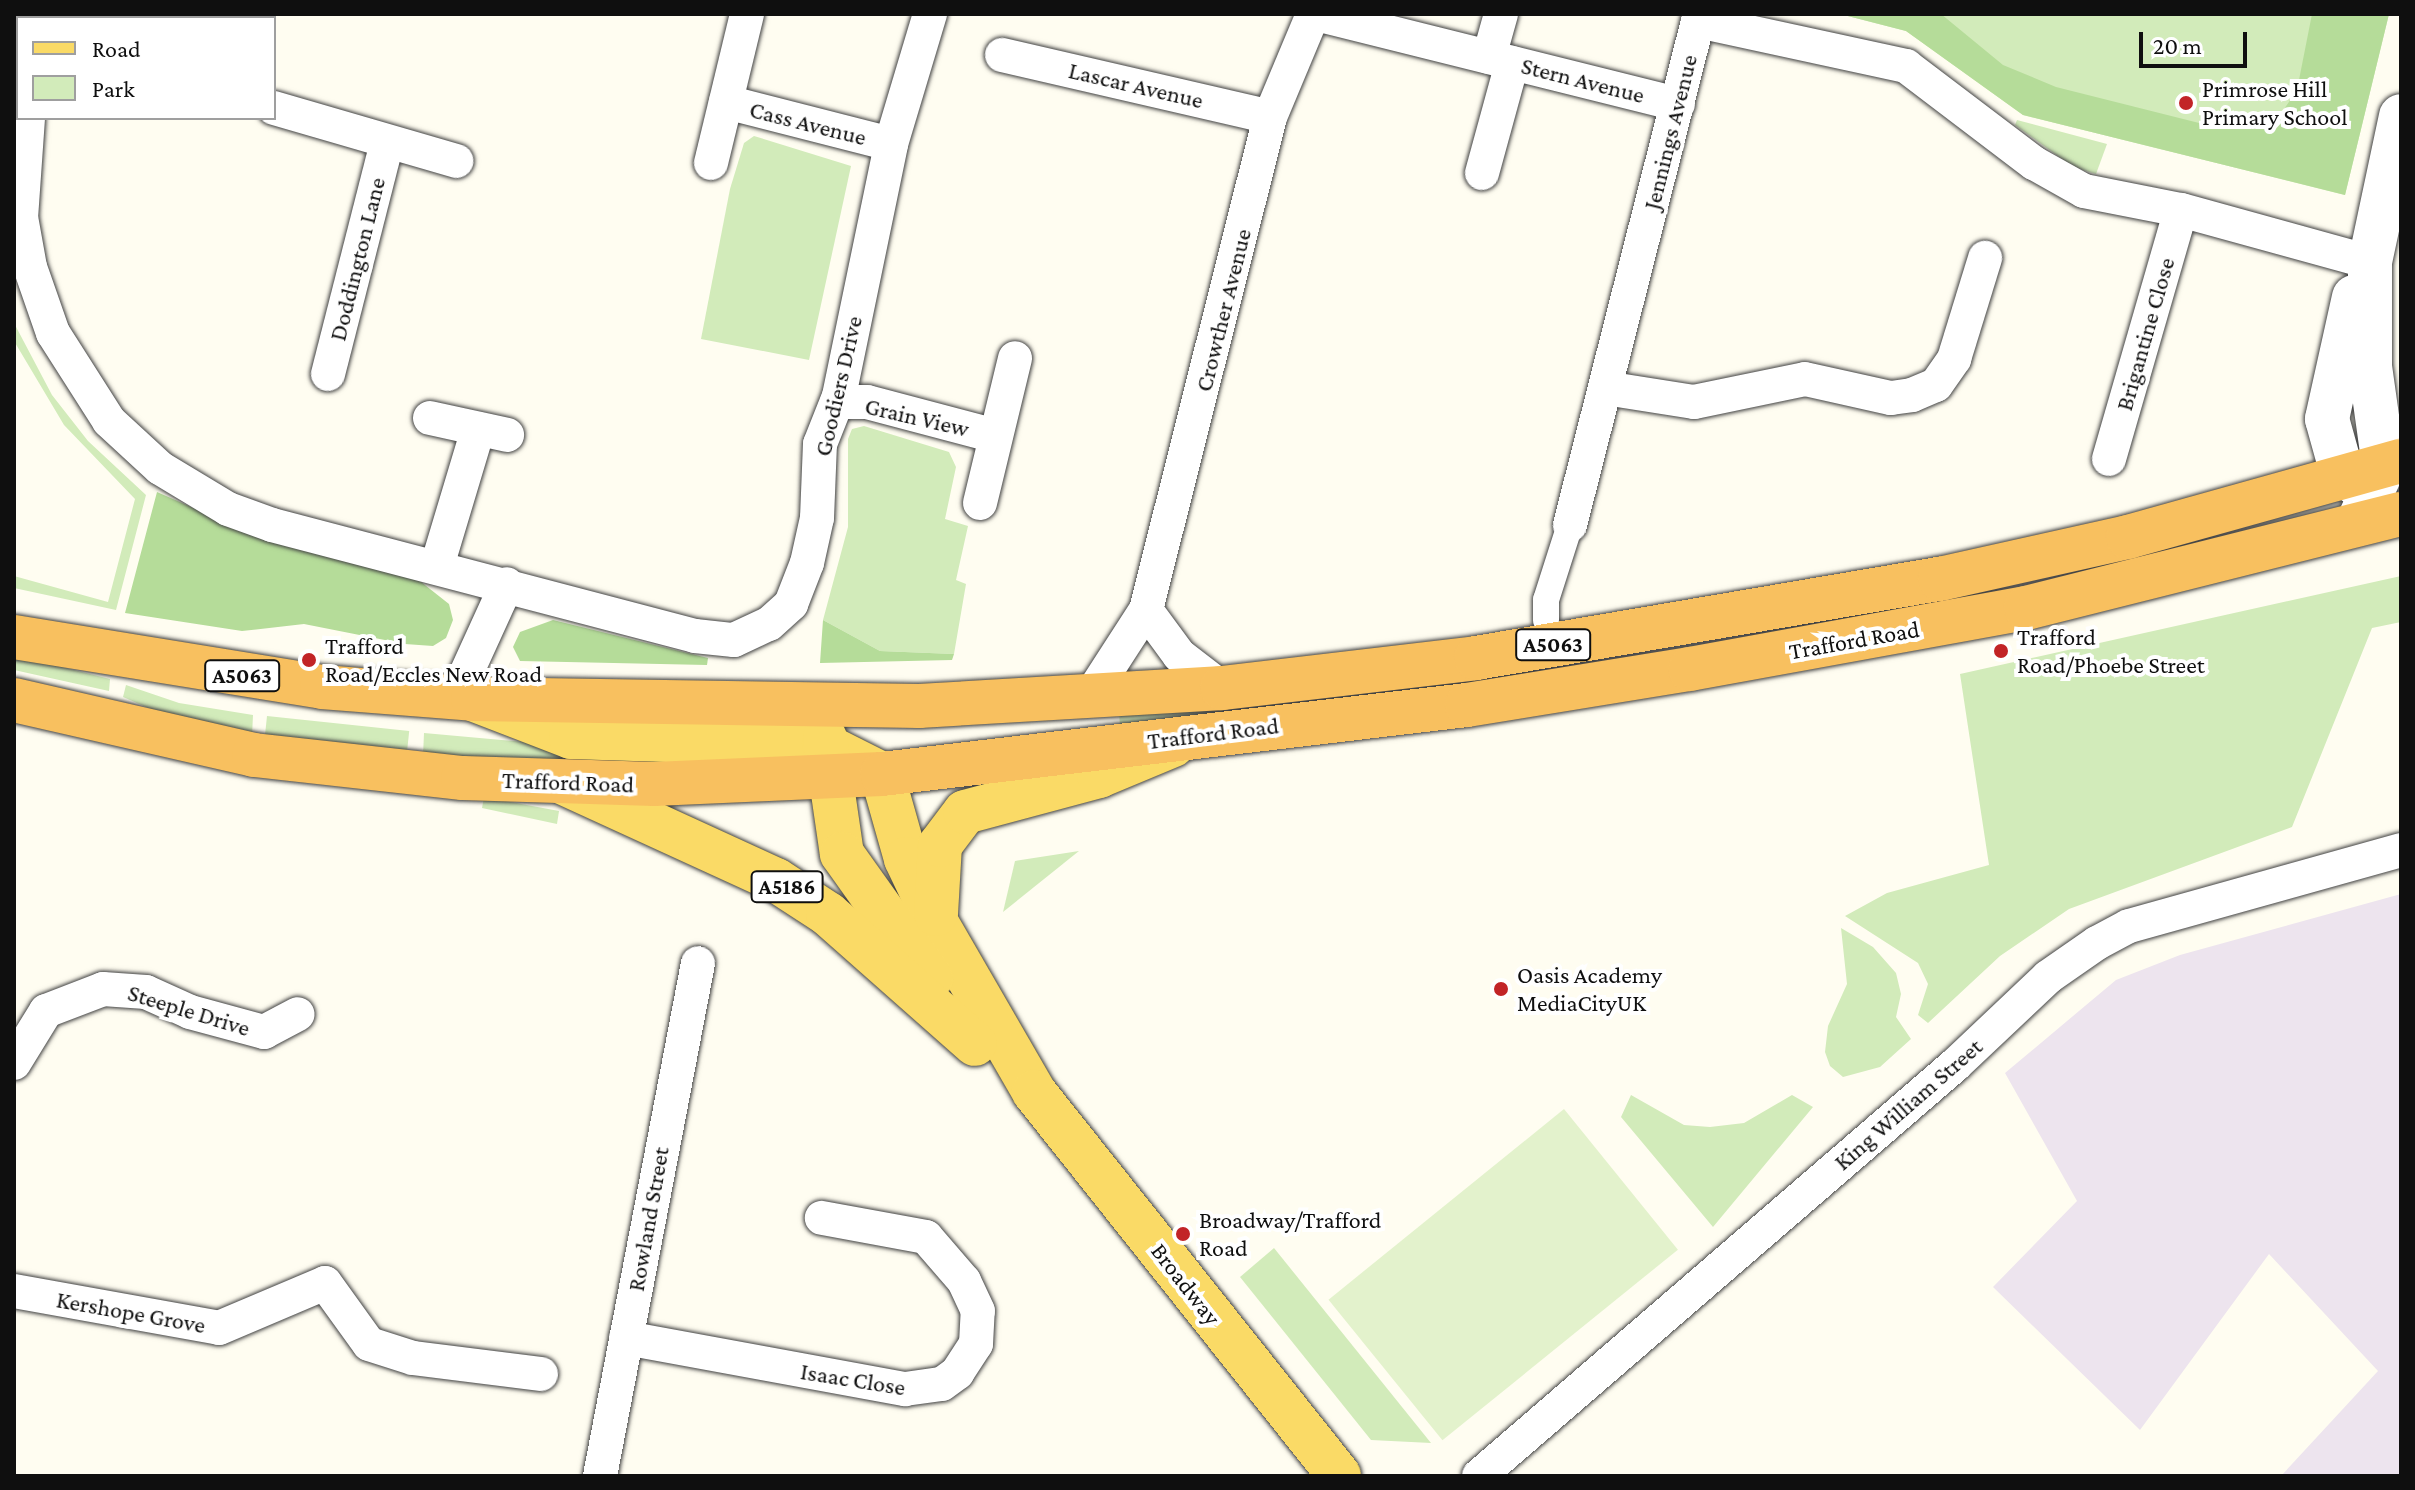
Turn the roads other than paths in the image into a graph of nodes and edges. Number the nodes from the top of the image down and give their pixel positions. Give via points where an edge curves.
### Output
1 (747, 14) edge
2 (930, 14) edge
3 (1315, 14) edge
4 (1501, 14) edge
5 (1699, 17) edge
6 (1002, 55) dead end
7 (1501, 60) junction
8 (726, 102) junction
9 (1678, 104) junction
10 (276, 109) edge
11 (2401, 116) edge
12 (1270, 117) junction
13 (28, 120) edge
14 (387, 143) junction
15 (891, 144) junction
16 (456, 161) dead end
17 (711, 163) dead end
18 (1482, 173) dead end
19 (2181, 210) junction
20 (1985, 258) dead end
21 (2370, 262) junction
22 (1015, 358) dead end
23 (328, 374) dead end
24 (1605, 388) junction
25 (837, 402) junction
26 (430, 418) dead end
27 (996, 436) junction
28 (2109, 459) dead end
29 (2380, 491) edge
30 (980, 503) dead end
31 (1570, 525) joint
32 (437, 566) junction
33 (507, 584) junction
34 (1146, 610) junction
35 (1546, 620) dead end
36 (14, 637) edge
37 (1222, 688) junction
38 (464, 698) junction
39 (1089, 698) junction
40 (14, 700) edge
41 (1197, 734) junction
42 (828, 743) junction
43 (882, 774) junction
44 (564, 783) junction
45 (2401, 850) edge
46 (936, 922) junction
47 (698, 963) dead end
48 (298, 1014) dead end
49 (975, 1044) junction
50 (14, 1063) edge
51 (1034, 1092) junction
52 (822, 1218) dead end
53 (14, 1291) edge
54 (626, 1338) junction
55 (541, 1374) dead end
56 (600, 1476) edge
57 (1339, 1476) edge
58 (1479, 1476) edge

1 - 8 street, Cass Avenue
2 - 15 street, Goodiers Drive
3 - 7 street, Stern Avenue
3 - 12 street, Crowther Avenue
4 - 7 street, Stern Avenue
5 - 9 street, Jennings Avenue
5 - 19 street, Jennings Avenue via 1906,66 2034,163 2084,191
6 - 12 street, Lascar Avenue
7 - 9 street, Stern Avenue
7 - 18 street
8 - 15 street, Cass Avenue
8 - 17 street, Cass Avenue
9 - 24 street, Jennings Avenue
10 - 14 street, Doddington Lane
11 - 21 street
12 - 34 street, Crowther Avenue
13 - 32 street, Goodiers Drive via 21,186 30,267 53,333 109,421 160,468 228,509
14 - 16 street, Doddington Lane
14 - 23 street, Doddington Lane
15 - 25 street, Goodiers Drive
19 - 21 street, Jennings Avenue
19 - 28 street, Brigantine Close
20 - 24 street via 1954,359 1936,385 1912,395 1891,398 1805,379 1694,402
21 - 29 street via 2370,367
22 - 27 street, Grain View
24 - 31 street, Jennings Avenue
25 - 27 street, Grain View via 867,402
25 - 33 street, Goodiers Drive via 820,444 817,518 807,563 791,604 769,624 718,641
26 - 32 street via 493,432
27 - 30 street, Grain View
29 - 37 highway, Trafford Road / A5063 via 2128,537 1940,579 1476,658
29 - 41 highway, Trafford Road / A5063 via 1925,628 1467,705
31 - 35 street, Jennings Avenue via 1546,600
32 - 33 street, Goodiers Drive
33 - 38 street
34 - 37 street via 1179,655
34 - 39 street, Crowther Avenue
36 - 38 highway, Trafford Road / A5063 via 322,687
37 - 39 highway, Trafford Road / A5063
38 - 42 highway, Trafford Road / A5063
39 - 42 highway, Trafford Road / A5063
40 - 44 highway, Trafford Road / A5063 via 254,755
41 - 43 highway, Trafford Road / A5063
41 - 46 main road via 1099,776 965,812 940,845
42 - 43 highway, Trafford Road / A5063
42 - 44 highway, Trafford Road / A5063
42 - 49 main road, Broadway / A5186 via 842,854
43 - 46 main road, Broadway via 906,859
44 - 49 main road, A5186 via 776,880 828,914
45 - 58 street, King William Street via 2129,926 2097,943 2048,977 1955,1065
46 - 51 main road, Broadway
47 - 54 street, Rowland Street
48 - 50 street, Steeple Drive via 264,1032 190,1012 146,992 103,989 46,1011
49 - 51 main road, Broadway / A5186
51 - 57 main road, Broadway / A5186
52 - 54 street, Isaac Close via 926,1237 964,1281 978,1311 976,1344 957,1373 942,1384 905,1389
53 - 55 street, Kershope Grove via 219,1328 325,1283 369,1344 413,1358
54 - 56 street, Rowland Street

